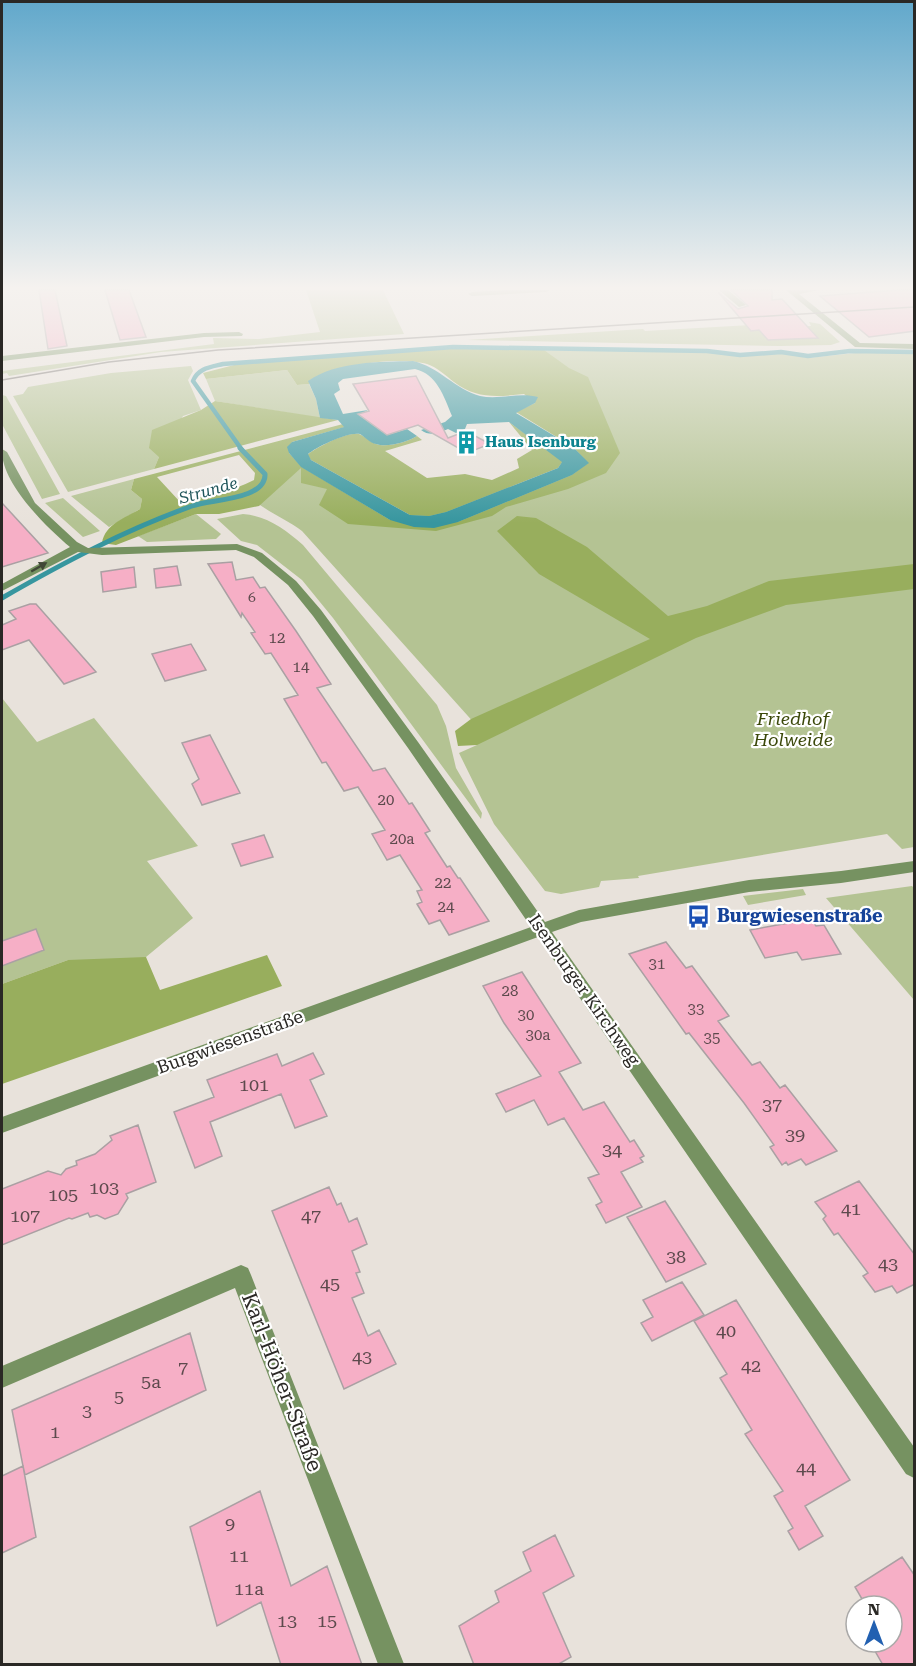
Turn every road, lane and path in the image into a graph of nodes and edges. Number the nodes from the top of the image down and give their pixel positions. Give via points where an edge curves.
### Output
1 (2, 452) edge
2 (86, 550) junction
3 (2, 588) edge
4 (915, 866) edge
5 (541, 929) junction
6 (2, 1125) edge
7 (2, 1377) edge
8 (915, 1466) edge
9 (391, 1665) edge

1 - 2 street via 31,505
3 -> 2 street
2 - 5 street, Isenburger Kirchweg via 226,546 258,555 292,583 413,745
4 - 5 street, Burgwiesenstraße via 691,895 579,916
5 - 6 street, Burgwiesenstraße
5 - 8 street, Isenburger Kirchweg
7 - 9 street, Karl-Höher-Straße via 241,1275

